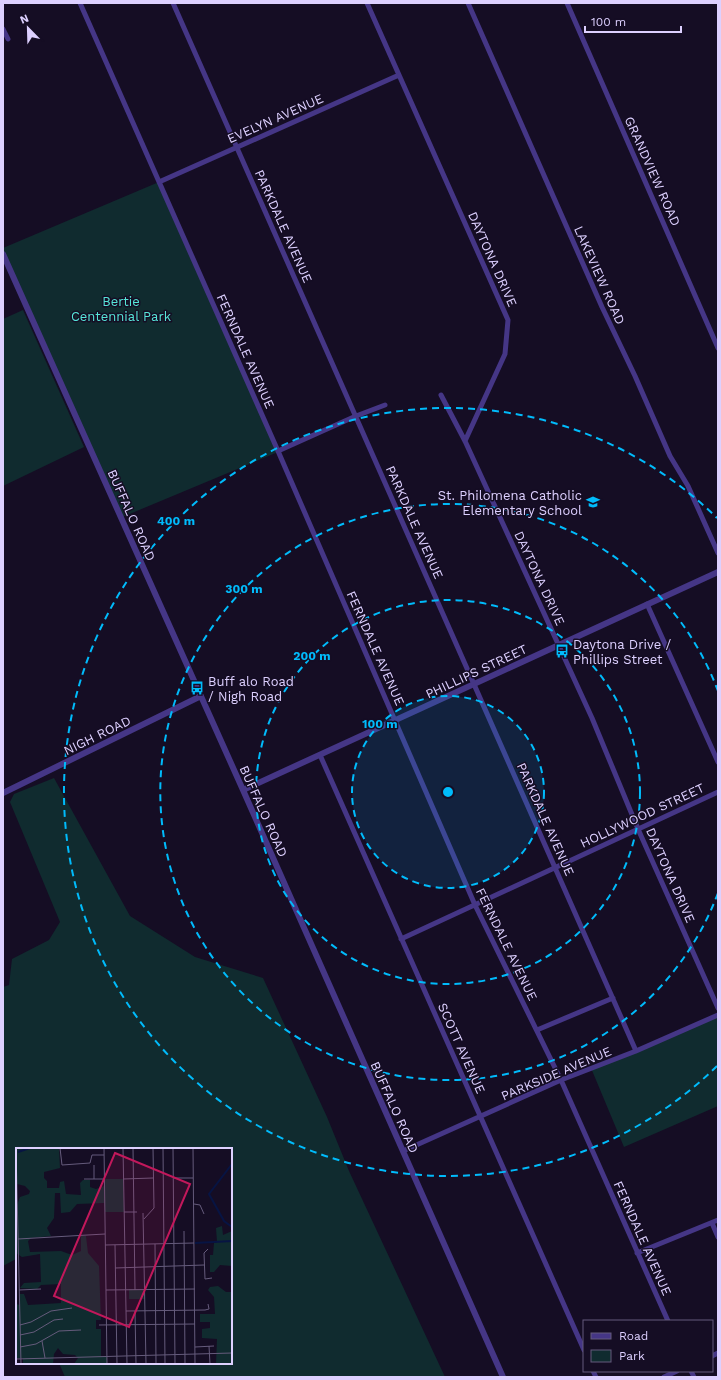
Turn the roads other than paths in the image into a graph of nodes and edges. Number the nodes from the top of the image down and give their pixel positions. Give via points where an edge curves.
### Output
1 (80, 3) edge
2 (173, 3) edge
3 (367, 3) edge
4 (468, 3) edge
5 (567, 3) edge
6 (3, 29) edge
7 (8, 39) dead end
8 (399, 75) junction
9 (237, 147) junction
10 (159, 182) junction
11 (3, 254) edge
12 (718, 348) edge
13 (442, 395) dead end
14 (385, 405) dead end
15 (356, 416) junction
16 (465, 441) junction
17 (278, 451) junction
18 (718, 553) edge
19 (718, 572) edge
20 (647, 604) junction
21 (559, 644) junction
22 (474, 684) junction
23 (200, 696) junction
24 (395, 720) junction
25 (320, 755) junction
26 (718, 762) edge
27 (243, 790) junction
28 (718, 792) edge
29 (3, 793) edge
30 (638, 829) junction
31 (556, 868) junction
32 (475, 905) junction
33 (401, 939) junction
34 (613, 998) junction
35 (718, 1008) edge
36 (718, 1015) edge
37 (537, 1030) junction
38 (636, 1050) junction
39 (561, 1080) junction
40 (481, 1117) junction
41 (403, 1151) junction
42 (718, 1220) edge
43 (712, 1223) junction
44 (718, 1237) edge
45 (637, 1253) junction
46 (668, 1320) edge
47 (583, 1348) edge
48 (675, 1372) edge
49 (503, 1377) edge
50 (664, 1377) edge

1 - 10 street, FERNDALE AVENUE
2 - 9 street, PARKDALE AVENUE
3 - 8 street, DAYTONA DRIVE
4 - 18 street, LAKEVIEW ROAD via 602,308
5 - 12 street, GRANDVIEW ROAD
6 - 7 street
8 - 9 street, EVELYN AVENUE
8 - 16 street, DAYTONA DRIVE via 508,320 505,354
9 - 10 street, EVELYN AVENUE
9 - 15 street, PARKDALE AVENUE
10 - 17 street, FERNDALE AVENUE
11 - 23 street, BUFFALO ROAD
13 - 16 street
14 - 15 street
15 - 17 street
15 - 22 street, PARKDALE AVENUE
16 - 21 street, DAYTONA DRIVE
17 - 24 street, FERNDALE AVENUE
19 - 20 street, PHILLIPS STREET
20 - 21 street, PHILLIPS STREET
20 - 26 street
21 - 22 street, PHILLIPS STREET
21 - 30 street, DAYTONA DRIVE
22 - 24 street, PHILLIPS STREET
22 - 31 street, PARKDALE AVENUE
23 - 27 street, BUFFALO ROAD
23 - 29 street, NIGH ROAD
24 - 25 street, PHILLIPS STREET
24 - 32 street, FERNDALE AVENUE
25 - 27 street, PHILLIPS STREET
25 - 33 street, SCOTT AVENUE
27 - 41 street, BUFFALO ROAD
28 - 30 street, HOLLYWOOD STREET
30 - 31 street, HOLLYWOOD STREET
30 - 35 street, DAYTONA DRIVE
31 - 32 street, HOLLYWOOD STREET
31 - 34 street, PARKDALE AVENUE
32 - 33 street, HOLLYWOOD STREET
32 - 37 street, FERNDALE AVENUE
33 - 40 street, SCOTT AVENUE
34 - 37 street
34 - 38 street, PARKDALE AVENUE
36 - 38 street, PARKSIDE AVENUE
37 - 39 street, FERNDALE AVENUE
38 - 39 street, PARKSIDE AVENUE
39 - 40 street, PARKSIDE AVENUE
39 - 45 street, FERNDALE AVENUE
40 - 41 street, PARKSIDE AVENUE
40 - 47 street, SCOTT AVENUE
41 - 49 street, BUFFALO ROAD
42 - 43 street
43 - 44 street
43 - 45 street
45 - 46 street, FERNDALE AVENUE
48 - 50 street

